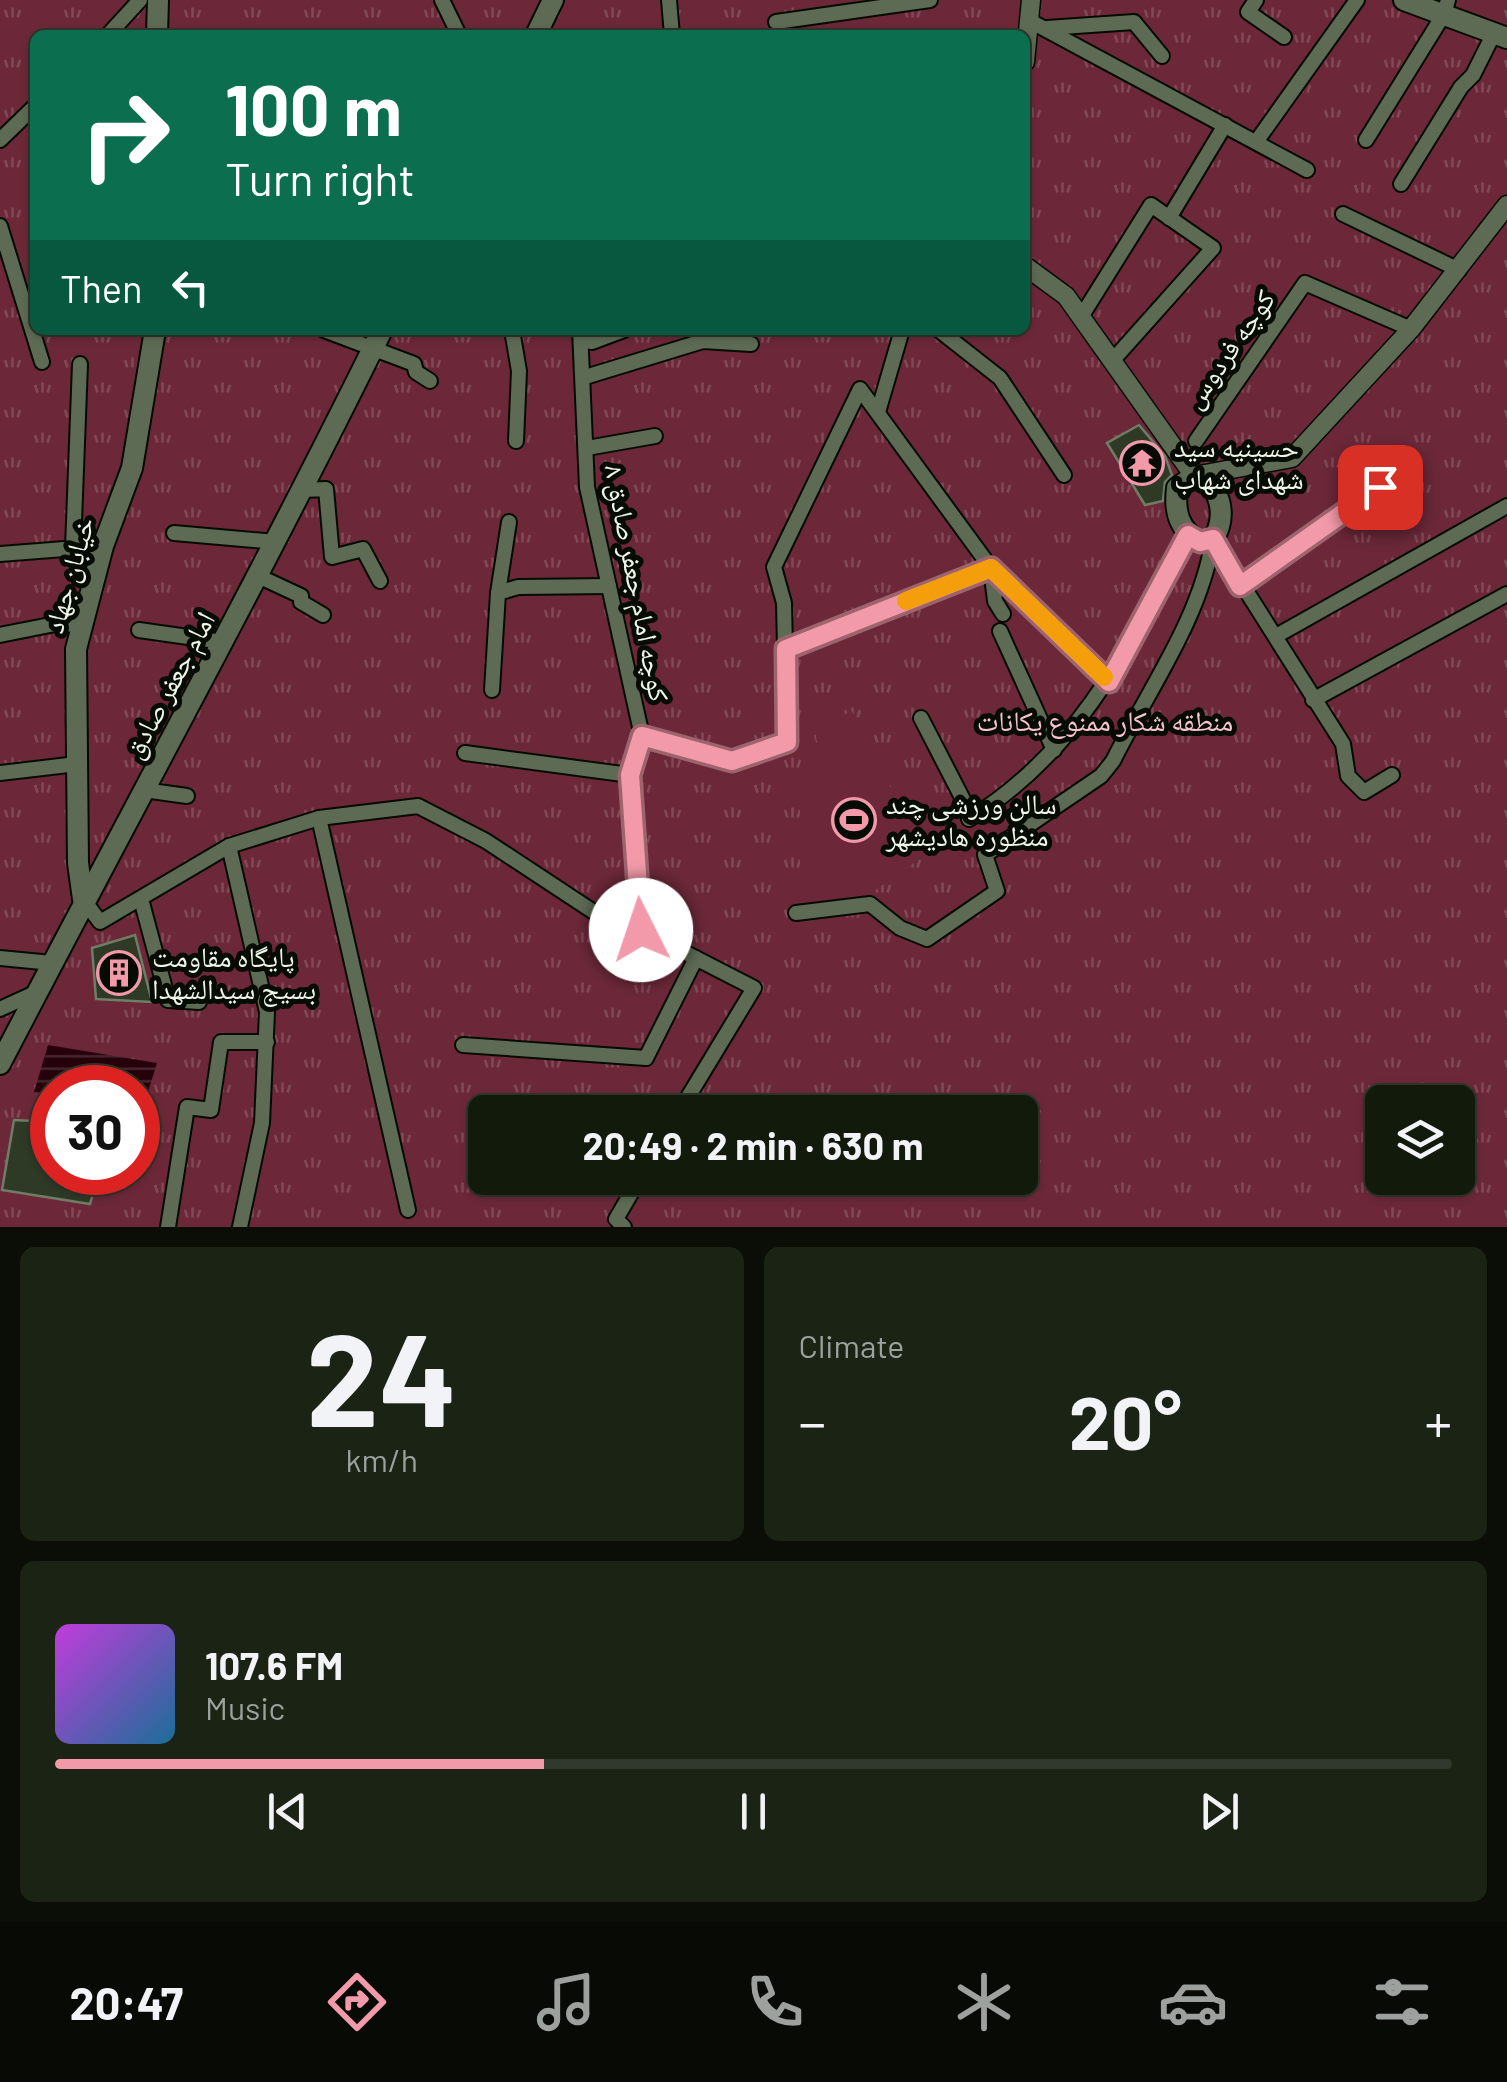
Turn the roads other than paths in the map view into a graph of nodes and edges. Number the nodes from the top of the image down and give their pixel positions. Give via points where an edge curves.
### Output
1 (140, 0) edge
2 (158, 0) edge
3 (442, 0) edge
4 (553, 0) edge
5 (669, 0) edge
6 (930, 0) edge
7 (1030, 0) edge
8 (1256, 0) edge
9 (1357, 0) edge
10 (1404, 0) edge
11 (1446, 7) edge
12 (776, 22) dead end
13 (1038, 24) junction
14 (113, 30) edge
15 (157, 30) edge
16 (457, 30) edge
17 (538, 30) edge
18 (672, 30) edge
19 (1500, 36) edge
20 (1284, 37) dead end
21 (1030, 47) edge
22 (1162, 56) dead end
23 (30, 111) edge
24 (1225, 125) junction
25 (0, 140) edge
26 (1366, 140) dead end
27 (1256, 142) junction
28 (1308, 170) dead end
29 (1401, 184) dead end
30 (1507, 205) edge
31 (1343, 214) dead end
32 (1169, 218) junction
33 (0, 226) edge
34 (1030, 270) edge
35 (1460, 270) junction
36 (1081, 317) junction
37 (30, 323) edge
38 (1411, 330) junction
39 (34, 335) edge
40 (155, 335) edge
41 (513, 335) edge
42 (581, 335) edge
43 (611, 335) edge
44 (901, 335) edge
45 (945, 335) edge
46 (378, 339) edge
47 (751, 344) dead end
48 (1113, 360) junction
49 (42, 362) dead end
50 (80, 364) dead end
51 (585, 377) junction
52 (430, 382) dead end
53 (878, 412) junction
54 (655, 436) dead end
55 (516, 440) dead end
56 (1196, 441) dead end
57 (586, 448) junction
58 (1408, 467) dead end
59 (1064, 476) dead end
60 (1194, 476) junction
61 (303, 490) junction
62 (1507, 506) edge
63 (509, 522) dead end
64 (174, 533) dead end
65 (1188, 535) junction
66 (1213, 539) junction
67 (276, 542) junction
68 (103, 546) junction
69 (73, 548) junction
70 (0, 554) edge
71 (991, 568) junction
72 (258, 576) junction
73 (380, 581) dead end
74 (609, 586) junction
75 (1240, 586) junction
76 (498, 593) junction
77 (1507, 594) edge
78 (1003, 614) dead end
79 (323, 615) dead end
80 (82, 625) junction
81 (138, 630) dead end
82 (1000, 630) dead end
83 (0, 635) edge
84 (1276, 636) junction
85 (222, 642) junction
86 (786, 649) junction
87 (1109, 682) junction
88 (492, 690) dead end
89 (1312, 700) junction
90 (921, 718) dead end
91 (642, 736) junction
92 (1054, 750) junction
93 (465, 753) dead end
94 (77, 764) junction
95 (0, 773) edge
96 (1392, 774) dead end
97 (630, 775) junction
98 (144, 790) junction
99 (188, 796) dead end
100 (319, 818) junction
101 (229, 846) junction
102 (83, 898) junction
103 (141, 899) junction
104 (796, 914) dead end
105 (641, 930) junction
106 (0, 958) edge
107 (696, 958) junction
108 (52, 963) junction
109 (38, 992) junction
110 (199, 1002) dead end
111 (0, 1010) edge
112 (266, 1042) junction
113 (463, 1044) dead end
114 (0, 1064) edge
115 (689, 1095) edge
116 (632, 1195) edge
117 (408, 1210) dead end
118 (618, 1224) edge
119 (168, 1227) edge
120 (240, 1227) edge

1 - 14 street
2 - 15 main road
3 - 16 street
4 - 17 main road
5 - 18 street
6 - 12 street
7 - 13 street
8 - 20 street via 1248,12
9 - 27 street
10 - 11 main road
11 - 19 main road
11 - 26 street
13 - 21 street
13 - 22 street via 1134,22
13 - 24 street
19 - 29 street
23 - 25 street
24 - 27 street
24 - 32 street
27 - 28 street
30 - 35 street
31 - 35 street
32 - 36 street via 1151,205
32 - 48 street via 1213,248
33 - 37 street
34 - 36 street via 1066,296
35 - 38 street
36 - 48 street
38 - 56 street, کوچه فردوس via 1305,283
38 - 60 street via 1292,458
39 - 49 street
40 - 68 main road, خیابان جهاد via 132,468
41 - 55 street via 519,371
42 - 43 street via 592,342
42 - 51 street, کوچه امام جعفر صادق ۸
44 - 53 street
45 - 59 street via 1000,378
46 - 52 street
46 - 61 main road, امام جعفر صادق
47 - 51 street via 704,341
48 - 60 street
50 - 69 street
51 - 57 street, کوچه امام جعفر صادق ۸
53 - 71 street
53 - 86 street via 860,389 774,567
54 - 57 street
57 - 74 street, کوچه امام جعفر صادق ۸
58 - 75 street
60 - 65 main road via 1176,488 1178,520
60 - 66 main road via 1206,478 1219,501 1221,528
61 - 67 main road, امام جعفر صادق
61 - 73 street via 326,490 332,557 363,549
62 - 84 street
63 - 76 street
64 - 67 street
65 - 66 main road via 1200,542
65 - 87 street
66 - 75 street
66 - 104 street via 1185,624 1101,776 985,855 997,892 926,939 870,904
67 - 72 main road, امام جعفر صادق
68 - 69 street
68 - 80 main road, خیابان جهاد
69 - 70 street
71 - 78 street via 994,601
71 - 86 lane
71 - 87 street
72 - 79 street
72 - 85 main road, امام جعفر صادق
74 - 76 street
74 - 91 street, کوچه امام جعفر صادق ۸
75 - 84 street
76 - 88 street
77 - 89 street
80 - 83 street
80 - 94 main road, خیابان جهاد via 76,649
81 - 85 street
82 - 92 street
84 - 89 street
85 - 98 main road, امام جعفر صادق
86 - 91 street via 787,742 732,761
87 - 92 street
89 - 96 street via 1342,744 1348,776 1364,792
90 - 92 street via 970,818
91 - 97 street, کوچه امام جعفر صادق ۸
93 - 97 street
94 - 95 street
94 - 102 main road, خیابان جهاد
97 - 105 street, کوچه امام جعفر صادق ۸
98 - 99 street
98 - 102 main road, امام جعفر صادق
100 - 101 street
100 - 105 street via 418,806 612,924
100 - 117 street
101 - 103 street
101 - 112 street via 267,1012
102 - 103 street via 100,922
102 - 108 main road, امام جعفر صادق
103 - 110 street via 168,1000
105 - 107 street
106 - 108 street
107 - 113 street via 646,1058
107 - 115 street via 754,988
108 - 109 main road, امام جعفر صادق
109 - 111 street
109 - 114 main road, امام جعفر صادق
112 - 119 street via 221,1042 211,1110 186,1107
112 - 120 street via 262,1123
116 - 118 street

